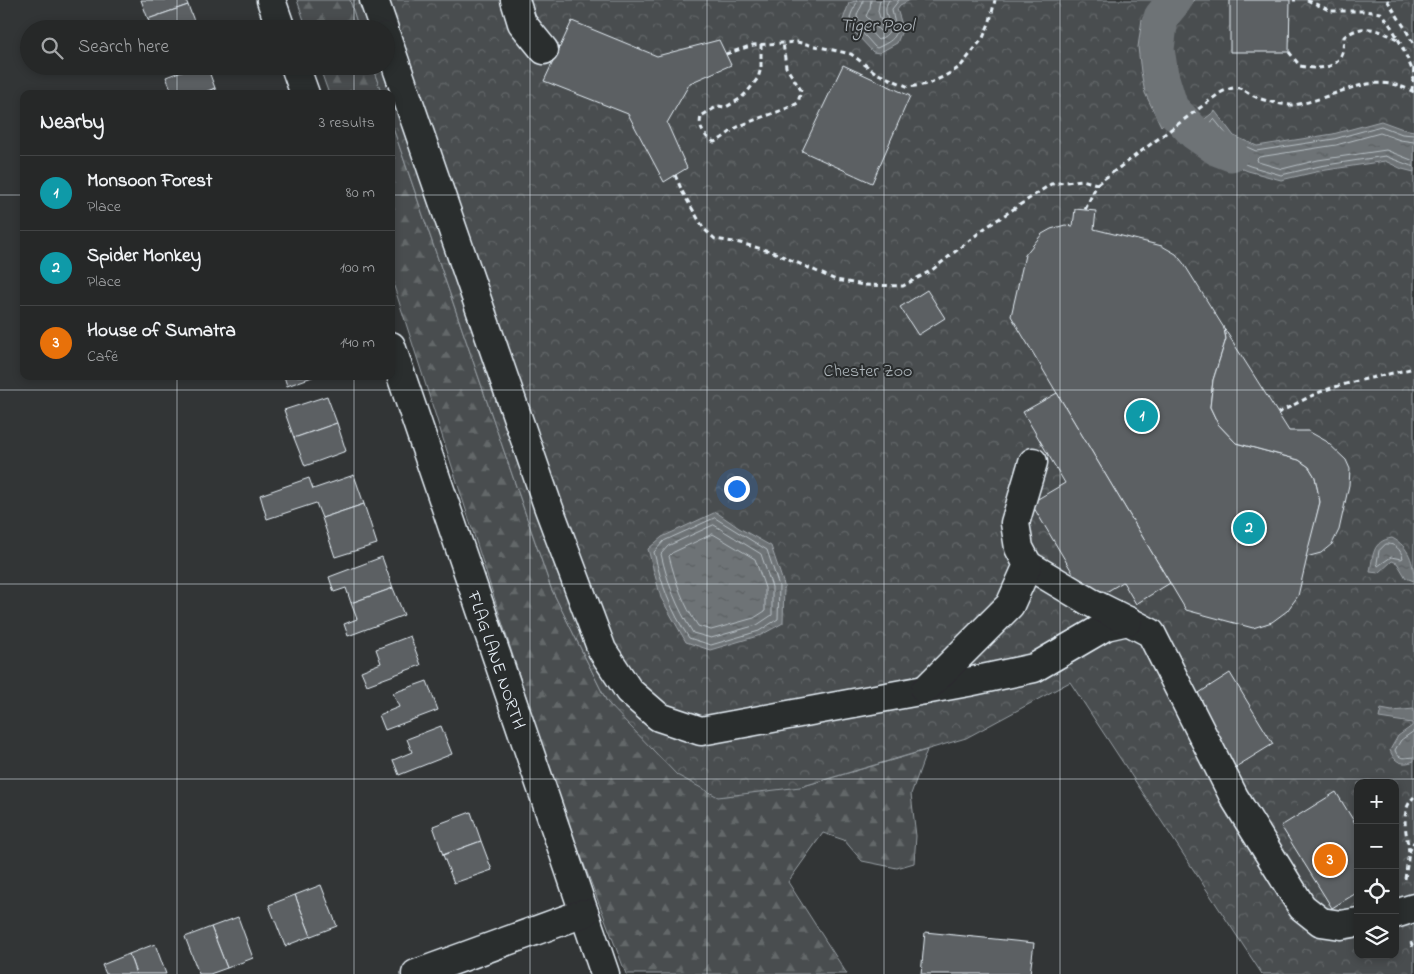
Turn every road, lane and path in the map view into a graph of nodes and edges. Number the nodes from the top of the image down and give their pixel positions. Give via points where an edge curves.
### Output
1 (271, 0) edge
2 (374, 0) edge
3 (515, 0) edge
4 (995, 0) edge
5 (1307, 0) edge
6 (1387, 0) edge
7 (278, 20) edge
8 (381, 20) edge
9 (1400, 40) junction
10 (783, 42) junction
11 (761, 44) junction
12 (1414, 45) edge
13 (544, 50) dead end
14 (1289, 52) dead end
15 (726, 54) dead end
16 (395, 62) edge
17 (1414, 66) edge
18 (1413, 72) edge
19 (298, 75) edge
20 (304, 90) edge
21 (1413, 91) edge
22 (675, 175) dead end
23 (1097, 184) junction
24 (1085, 210) dead end
25 (395, 358) edge
26 (1413, 368) edge
27 (1278, 413) dead end
28 (1033, 462) dead end
29 (1028, 565) junction
30 (1128, 620) junction
31 (925, 690) junction
32 (1414, 797) edge
33 (1409, 852) dead end
34 (1414, 908) edge
35 (584, 912) junction
36 (1399, 913) edge
37 (1354, 923) edge
38 (416, 974) edge
39 (605, 974) edge

1 - 7 street
2 - 8 street
3 - 13 street via 522,23
4 - 10 path via 983,38 960,67 928,84 909,87 876,73 851,54
5 - 9 path via 1331,11 1381,13
6 - 12 path
9 - 14 path via 1376,29 1353,30 1344,36 1342,54 1336,63 1321,68 1300,66
9 - 18 path
10 - 11 path
10 - 11 path via 786,67 801,90 798,103 740,125 722,140 714,142 701,130 701,116 740,99 748,91 761,68
11 - 15 path
16 - 31 street via 548,506 602,650 629,692 659,718 701,732
17 - 18 path
18 - 21 path
19 - 20 street
21 - 23 path via 1393,84 1373,83 1290,105 1258,98 1247,90 1232,86
22 - 23 path via 704,229 715,239 773,252 836,280 903,286 932,270 985,228 1051,184 1082,180
23 - 24 path
25 - 35 street, FLAG LANE NORTH
26 - 27 path via 1358,380 1319,393
28 - 29 street via 1015,523 1019,548
29 - 30 street via 1090,602
29 - 31 street via 1010,605
30 - 31 street via 1106,626 1034,668
30 - 37 street via 1151,633 1234,797 1302,907 1321,922 1341,925
32 - 33 path via 1405,809
34 - 36 street
35 - 38 street
35 - 39 street, FLAG LANE NORTH

